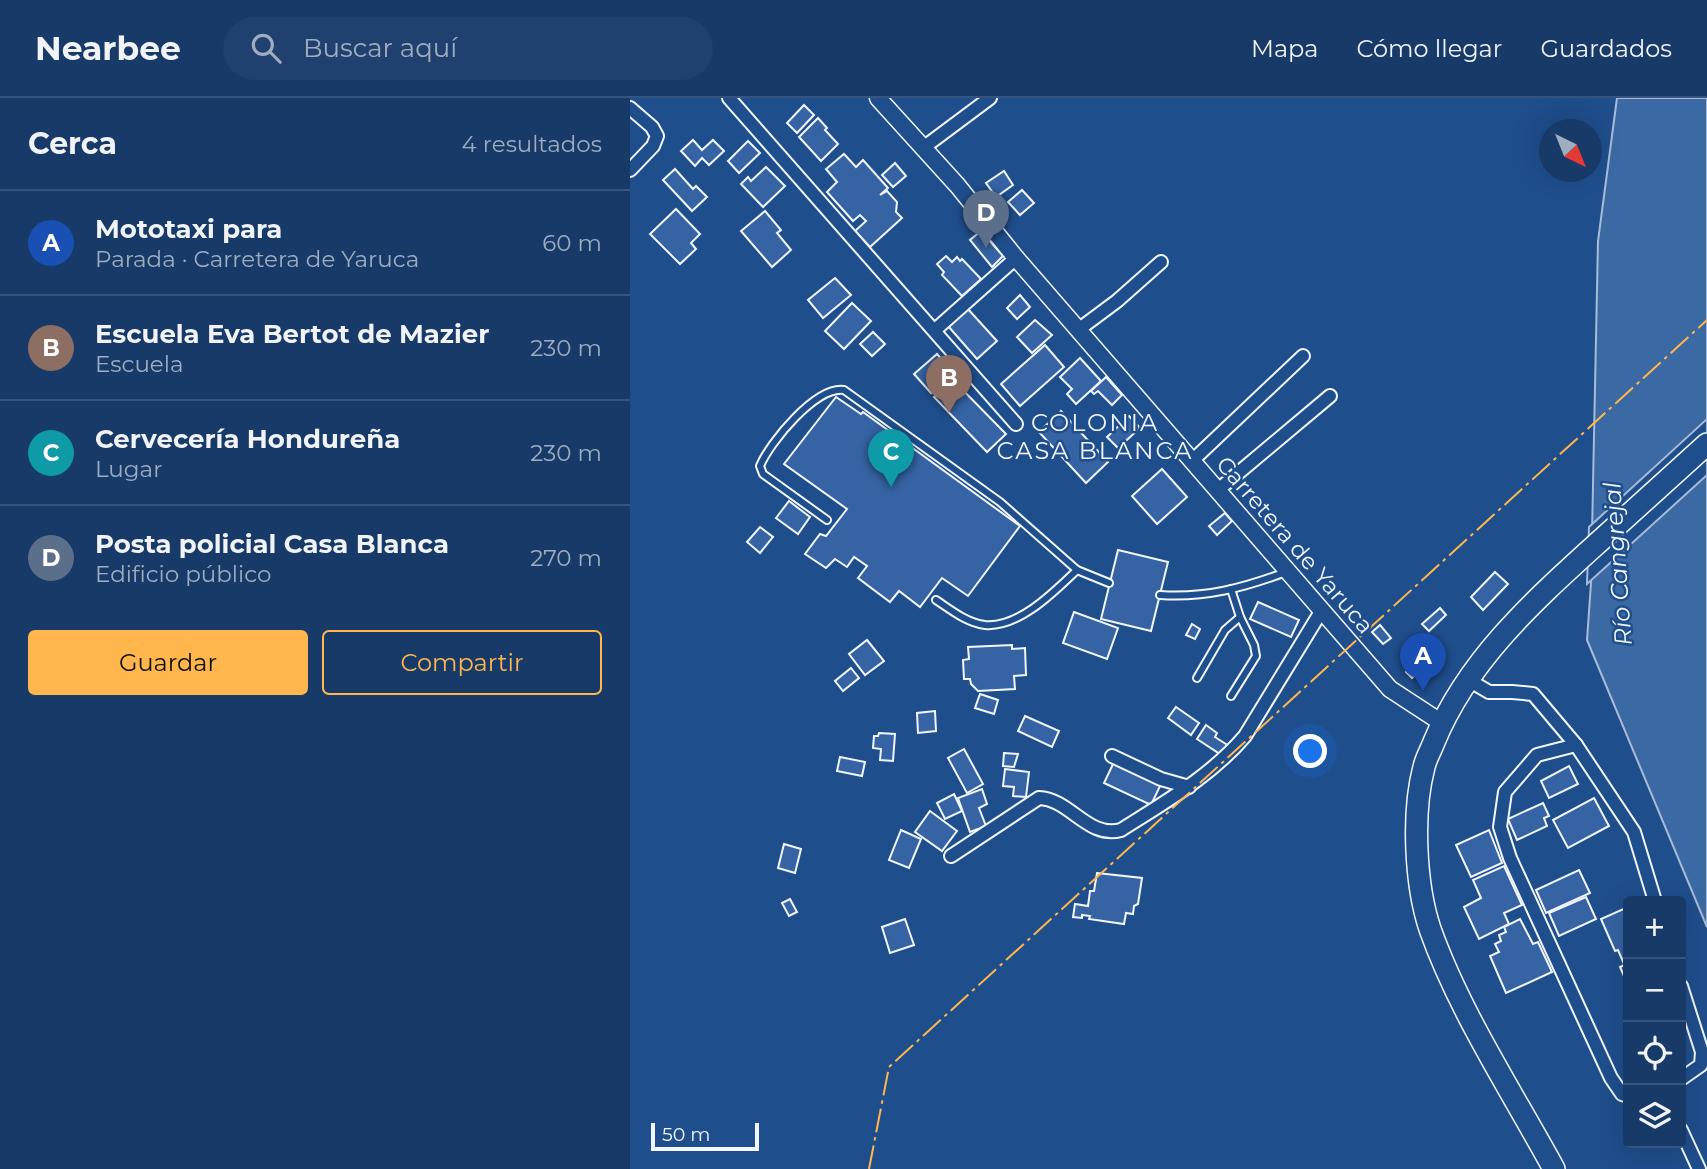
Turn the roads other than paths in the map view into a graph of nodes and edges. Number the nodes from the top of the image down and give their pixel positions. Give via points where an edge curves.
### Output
1 (729, 98) edge
2 (878, 98) edge
3 (990, 98) edge
4 (630, 108) edge
5 (923, 148) junction
6 (630, 170) edge
7 (1016, 258) junction
8 (1161, 262) dead end
9 (935, 330) junction
10 (1078, 330) junction
11 (1303, 356) dead end
12 (1330, 396) dead end
13 (1016, 424) dead end
14 (1707, 443) edge
15 (1192, 461) junction
16 (1218, 490) junction
17 (827, 520) dead end
18 (1077, 570) junction
19 (1288, 572) junction
20 (1109, 583) dead end
21 (1231, 589) junction
22 (1160, 595) dead end
23 (936, 600) dead end
24 (1322, 610) junction
25 (1240, 617) junction
26 (1197, 678) dead end
27 (1467, 679) junction
28 (1231, 696) dead end
29 (1442, 723) junction
30 (1576, 745) junction
31 (1112, 756) dead end
32 (1189, 787) junction
33 (951, 856) dead end
34 (1653, 896) edge
35 (1686, 1002) edge
36 (1686, 1076) edge
37 (1623, 1094) edge
38 (1686, 1141) edge
39 (1554, 1169) edge
40 (1699, 1169) edge

1 - 9 street
2 - 5 street, Carretera de Yaruca
3 - 5 street
4 - 6 street via 657,136
5 - 7 street, Carretera de Yaruca
7 - 9 street
7 - 10 street, Carretera de Yaruca
8 - 10 street
9 - 13 street
10 - 15 street, Carretera de Yaruca
11 - 15 street
12 - 16 street
14 - 27 main road via 1569,569 1499,639
15 - 16 street, Carretera de Yaruca
16 - 19 street, Carretera de Yaruca
17 - 18 lane via 763,474 760,466 788,426 820,396 837,389 1000,502
18 - 20 lane
18 - 23 lane via 1031,609 1009,621 986,625 961,617
19 - 21 lane
19 - 24 street, Carretera de Yaruca
21 - 22 lane via 1191,597
21 - 25 lane
24 - 29 street, Carretera de Yaruca via 1390,688
24 - 32 street via 1245,736
25 - 26 lane via 1225,630
25 - 28 lane via 1256,656
27 - 29 main road
27 - 30 street via 1489,692 1533,694
29 - 39 main road via 1424,767 1417,819 1418,879 1430,928 1458,995
30 - 34 street via 1634,832
30 - 37 street via 1537,755 1505,792 1500,827 1611,1078
31 - 32 street
32 - 33 street via 1121,830 1107,832 1056,802 1039,799
35 - 36 street via 1702,1052 1701,1065
38 - 40 street

